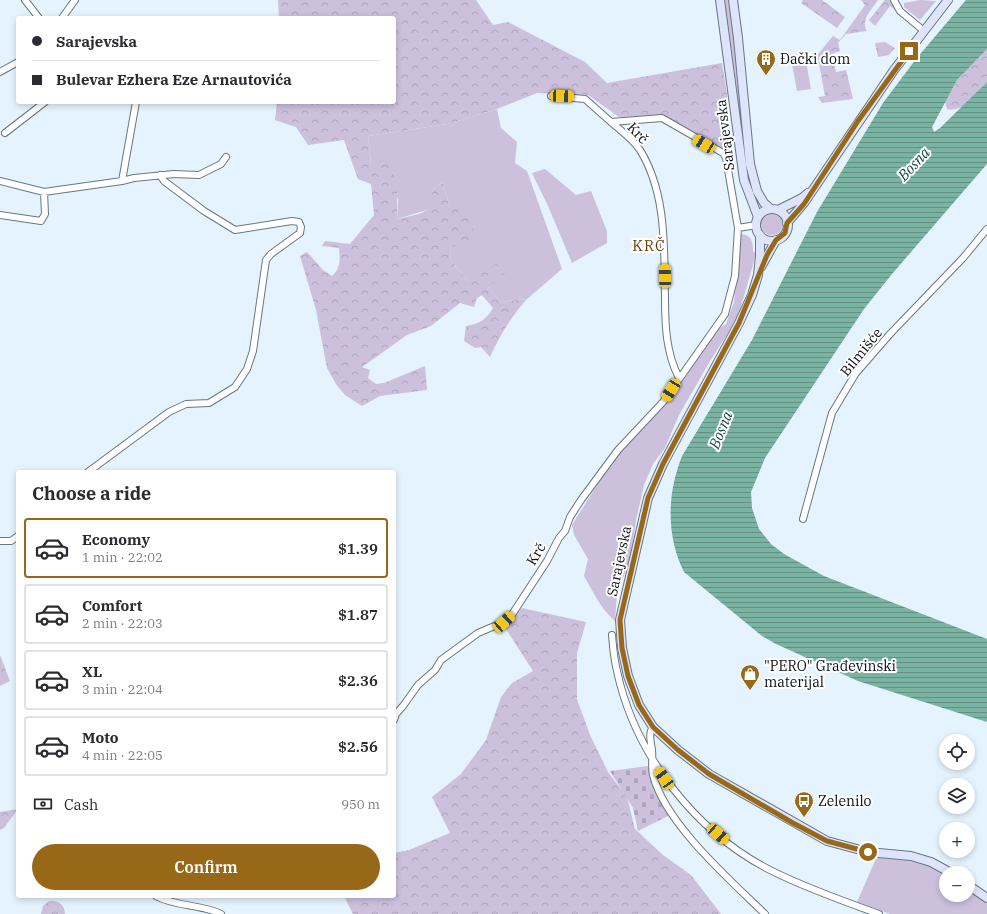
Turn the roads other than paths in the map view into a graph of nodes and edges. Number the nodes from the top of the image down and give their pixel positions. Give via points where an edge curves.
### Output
1 (25, 0) edge
2 (75, 0) edge
3 (720, 0) edge
4 (733, 0) edge
5 (894, 0) edge
6 (948, 0) edge
7 (37, 16) edge
8 (63, 16) edge
9 (924, 31) junction
10 (16, 63) edge
11 (0, 72) edge
12 (551, 96) dead end
13 (42, 104) edge
14 (136, 104) edge
15 (612, 122) junction
16 (5, 133) dead end
17 (226, 157) dead end
18 (160, 175) junction
19 (0, 181) edge
20 (122, 181) junction
21 (815, 187) junction
22 (44, 192) junction
23 (774, 210) junction
24 (0, 215) edge
25 (757, 221) junction
26 (787, 223) junction
27 (738, 228) junction
28 (987, 229) edge
29 (760, 235) junction
30 (776, 240) junction
31 (758, 275) junction
32 (679, 378) junction
33 (91, 470) edge
34 (803, 519) dead end
35 (16, 537) edge
36 (0, 541) edge
37 (612, 635) dead end
38 (396, 714) edge
39 (653, 727) junction
40 (652, 759) junction
41 (939, 866) edge
42 (975, 890) edge
43 (160, 898) edge
44 (987, 898) edge
45 (221, 914) edge
46 (765, 914) edge
47 (879, 914) edge

1 - 7 street
2 - 8 street
3 - 25 main road, Sarajevska via 744,180
4 - 23 main road, Sarajevska via 750,164 757,191 764,203
5 - 9 street via 900,11
6 - 9 main road
9 - 21 main road via 869,105
10 - 11 street
12 - 15 street via 585,99
13 - 16 street
14 - 20 street
15 - 27 street, Krč via 662,118 723,153 729,169
15 - 32 street, Krč via 639,148 651,173 659,200 665,244 666,332 674,368
17 - 18 street via 221,164 199,175
18 - 20 street
18 - 33 street via 164,181 192,202 235,230 292,221 299,222 302,227 300,233 266,260 253,351 247,369 235,387 210,403 186,404 169,412
19 - 22 street
20 - 22 street
21 - 23 main road via 802,198
21 - 26 main road
22 - 24 street via 45,214 41,221
23 - 25 main road via 763,211
23 - 26 main road via 784,214
25 - 27 street
25 - 29 main road
26 - 30 main road via 785,233
27 - 32 street, Krč via 735,276 725,314
28 - 34 street, Bilmišće via 856,373 832,413
29 - 30 main road via 767,240
29 - 31 main road, Sarajevska
30 - 31 main road, Sarajevska
31 - 39 main road, Sarajevska via 739,323 663,464 641,522 620,627 628,676 639,705
32 - 38 street, Krč via 663,402 618,450 581,500 547,562 511,616 504,622 478,633 441,660
35 - 36 street via 11,541
37 - 40 street via 616,671 626,704
39 - 40 street via 650,736
39 - 41 main road, Sarajevska via 709,774 827,841 868,852 910,856
40 - 46 street via 653,777 671,813 704,852
40 - 47 street via 671,787 700,819 726,842 772,871 821,893
42 - 44 main road
43 - 45 street via 211,909

